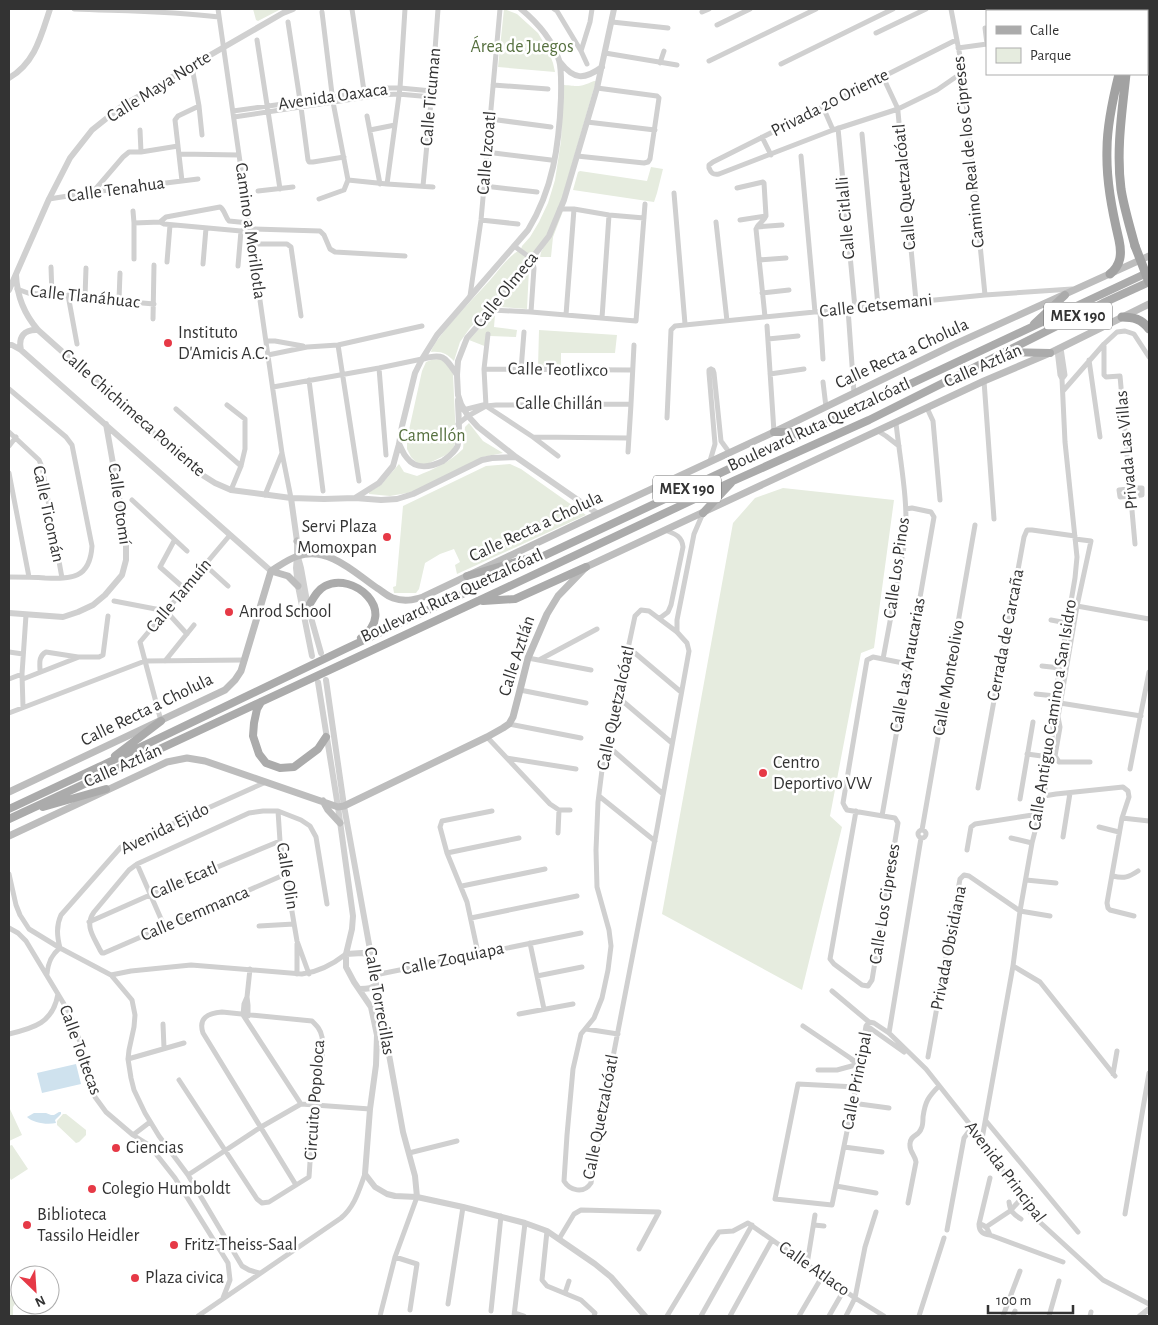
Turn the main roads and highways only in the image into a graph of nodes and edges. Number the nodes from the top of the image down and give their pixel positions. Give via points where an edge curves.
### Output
1 (1119, 75) edge
2 (1126, 75) edge
3 (1149, 256) edge
4 (1149, 272) edge
5 (1110, 274) junction
6 (1149, 282) edge
7 (1065, 295) junction
8 (1149, 304) edge
9 (1122, 317) junction
10 (1028, 329) junction
11 (1149, 329) edge
12 (1056, 350) junction
13 (1007, 352) junction
14 (774, 432) junction
15 (808, 432) junction
16 (733, 481) junction
17 (704, 513) junction
18 (297, 541) road end
19 (556, 550) junction
20 (315, 554) junction
21 (586, 568) junction
22 (271, 571) junction
23 (467, 576) junction
24 (298, 586) road end
25 (478, 601) junction
26 (308, 607) road end
27 (345, 649) junction
28 (261, 702) junction
29 (161, 721) junction
30 (326, 737) road end
31 (103, 766) junction
32 (106, 789) junction
33 (9, 792) edge
34 (323, 801) junction
35 (9, 808) edge
36 (20, 814) junction
37 (9, 819) edge
38 (340, 823) road end
39 (9, 836) edge

1 - 5 highway via 1106,160 1121,255 1119,264
2 - 6 highway, bridge via 1120,173 1135,246
3 - 5 main road, Calle Recta a Cholula
4 - 10 main road, Calle Recta a Cholula / MEX 190
5 - 7 main road, Calle Recta a Cholula
6 - 13 main road, Boulevard Ruta Quetzalcóatl / MEX 190
7 - 10 main road
7 - 14 main road, Calle Recta a Cholula
8 - 9 main road, Calle Aztlán
9 - 11 highway via 1140,320
9 - 12 main road, Calle Aztlán
10 - 15 main road, Calle Recta a Cholula / MEX 190
12 - 13 main road
12 - 17 main road, Calle Aztlán
13 - 16 main road, Boulevard Ruta Quetzalcóatl / MEX 190 via 869,420
14 - 15 main road
14 - 23 main road, Calle Recta a Cholula
15 - 19 main road, Calle Recta a Cholula / MEX 190
16 - 17 main road
16 - 25 main road, Boulevard Ruta Quetzalcóatl / MEX 190
17 - 21 main road, Calle Aztlán
18 - 20 main road
19 - 23 main road
19 - 27 main road, Calle Recta a Cholula / MEX 190
20 - 22 main road, Calle Recta a Cholula via 298,556
20 - 23 main road, Calle Recta a Cholula via 336,560 391,598 408,601 424,597
21 - 25 main road via 515,599
21 - 34 main road, Calle Aztlán via 558,596 547,614 528,658 510,724 341,806
22 - 24 main road via 288,576
22 - 29 main road, Calle Recta a Cholula via 245,660 235,680 225,690
25 - 28 main road, Boulevard Ruta Quetzalcóatl / MEX 190
26 - 27 main road via 320,589 329,584 345,584 366,594 375,609 375,622 370,631
27 - 31 main road, Calle Recta a Cholula
28 - 30 main road via 253,736 266,763 280,768 294,767 318,749
28 - 36 main road
29 - 31 main road
29 - 33 main road, Calle Recta a Cholula
31 - 35 main road, Calle Recta a Cholula
32 - 34 main road, Calle Aztlán via 168,762 187,758 205,761
32 - 36 main road
32 - 39 main road, Calle Aztlán
34 - 38 main road
36 - 37 main road

